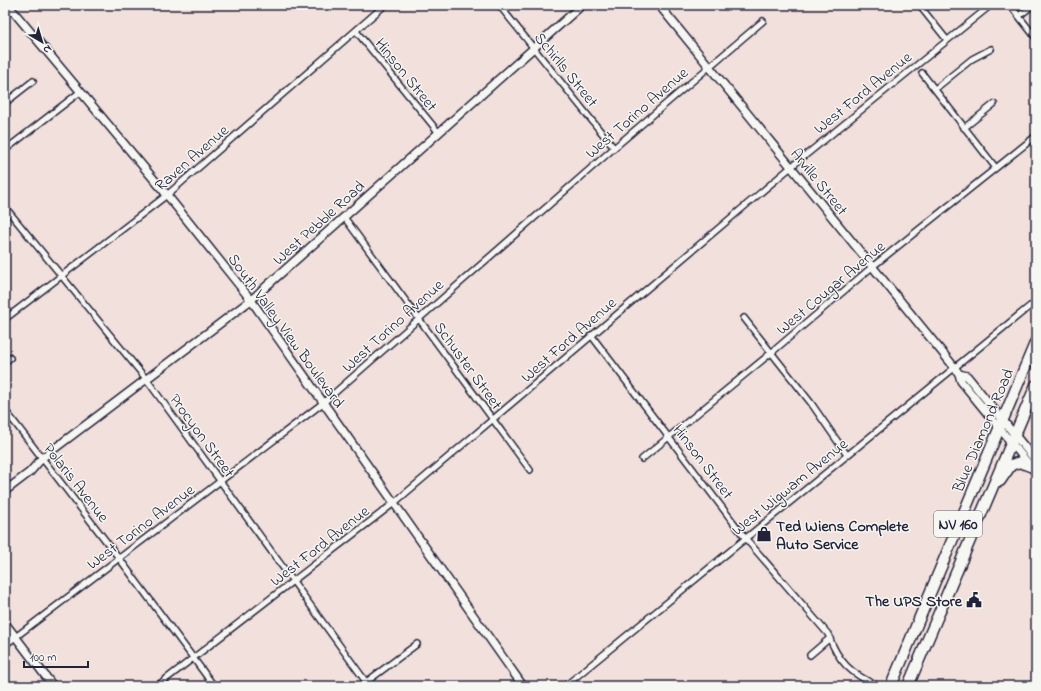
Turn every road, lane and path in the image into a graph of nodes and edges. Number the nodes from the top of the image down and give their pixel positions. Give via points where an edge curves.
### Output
1 (8, 5) edge
2 (385, 5) edge
3 (499, 5) edge
4 (582, 5) edge
5 (659, 5) edge
6 (991, 5) edge
7 (1010, 5) edge
8 (1033, 5) edge
9 (923, 10) dead end
10 (1019, 16) junction
11 (763, 21) dead end
12 (356, 31) junction
13 (1036, 38) edge
14 (947, 40) junction
15 (534, 48) junction
16 (991, 49) dead end
17 (708, 67) junction
18 (922, 73) dead end
19 (33, 81) dead end
20 (935, 89) junction
21 (80, 92) junction
22 (5, 103) edge
23 (994, 104) dead end
24 (964, 128) junction
25 (439, 133) junction
26 (1036, 136) edge
27 (6, 148) edge
28 (614, 148) junction
29 (791, 167) junction
30 (996, 168) junction
31 (167, 195) junction
32 (5, 207) edge
33 (344, 217) junction
34 (872, 267) junction
35 (63, 276) junction
36 (252, 300) junction
37 (1030, 306) dead end
38 (418, 318) junction
39 (744, 318) dead end
40 (5, 319) edge
41 (591, 335) junction
42 (1036, 341) edge
43 (771, 353) junction
44 (10, 358) dead end
45 (5, 362) edge
46 (954, 368) junction
47 (147, 380) junction
48 (1036, 385) edge
49 (323, 404) junction
50 (5, 410) edge
51 (493, 420) junction
52 (1000, 423) junction
53 (670, 438) junction
54 (1013, 439) junction
55 (847, 455) junction
56 (42, 458) junction
57 (642, 459) dead end
58 (1034, 467) edge
59 (530, 470) dead end
60 (220, 481) junction
61 (992, 489) junction
62 (5, 491) edge
63 (394, 503) junction
64 (746, 539) junction
65 (119, 558) junction
66 (292, 582) junction
67 (5, 623) edge
68 (16, 637) junction
69 (830, 638) junction
70 (417, 644) dead end
71 (5, 645) edge
72 (810, 655) dead end
73 (194, 658) junction
74 (367, 684) edge
75 (53, 686) edge
76 (157, 686) edge
77 (214, 686) edge
78 (361, 686) edge
79 (523, 686) edge
80 (565, 686) edge
81 (878, 686) edge
82 (891, 686) edge
83 (908, 686) edge

1 - 21 street, South Valley View Boulevard
2 - 12 street, Raven Avenue
3 - 15 street, Schirlls Street
4 - 15 street, West Pebble Road
5 - 17 street, Arville Street
6 - 14 street, West Ford Avenue
7 - 10 street
8 - 10 street
9 - 14 street
10 - 13 street
11 - 17 street, West Torino Avenue
12 - 25 street, Hinson Street
12 - 31 street, Raven Avenue
14 - 29 street, West Ford Avenue
15 - 25 street, West Pebble Road
15 - 28 street, Schirlls Street
16 - 20 street via 972,59
17 - 28 street, West Torino Avenue
17 - 29 street, Arville Street
18 - 20 street
19 - 22 street
20 - 24 street
21 - 27 street
21 - 31 street, South Valley View Boulevard
23 - 24 street
24 - 30 street
25 - 33 street, West Pebble Road
26 - 30 street, West Cougar Avenue
28 - 38 street, West Torino Avenue
29 - 34 street, Arville Street
29 - 41 street, West Ford Avenue
30 - 34 street, West Cougar Avenue
31 - 35 street, Raven Avenue
31 - 36 street, South Valley View Boulevard
32 - 35 street, Procyon Street
33 - 36 street, West Pebble Road
33 - 38 street, Schuster Street
34 - 43 street, West Cougar Avenue
34 - 46 street, Arville Street
35 - 40 street, Raven Avenue
35 - 47 street, Procyon Street
36 - 47 street, West Pebble Road
36 - 49 street, South Valley View Boulevard
37 - 46 street, West Wigwam Avenue
38 - 49 street, West Torino Avenue
38 - 51 street, Schuster Street
39 - 43 street
41 - 51 street, West Ford Avenue
41 - 53 street, Hinson Street
42 - 52 highway, Blue Diamond Road / NV 160
43 - 53 street, West Cougar Avenue
43 - 55 street via 811,403
44 - 45 street
46 - 52 street, Arville Street via 967,376
46 - 55 street, West Wigwam Avenue
47 - 56 street, West Pebble Road
47 - 60 street, Procyon Street
48 - 54 highway, Blue Diamond Road / NV 160
49 - 60 street, West Torino Avenue
49 - 63 street, South Valley View Boulevard
50 - 56 street, Polaris Avenue
51 - 59 street, Schuster Street
51 - 63 street, West Ford Avenue
52 - 54 street, Arville Street
52 - 82 highway, Blue Diamond Road / NV 160
53 - 57 street, West Cougar Avenue
53 - 64 street, Hinson Street
54 - 58 street, Arville Street
54 - 61 highway, Blue Diamond Road / NV 160
55 - 64 street, West Wigwam Avenue
56 - 62 street, West Pebble Road via 30,472
56 - 65 street, Polaris Avenue
58 - 61 highway via 1020,462 1011,465
60 - 65 street, West Torino Avenue
60 - 66 street, Procyon Street
61 - 83 highway, Blue Diamond Road / NV 160
63 - 66 street, West Ford Avenue
63 - 79 street, South Valley View Boulevard
64 - 69 street, Hinson Street
64 - 80 street, West Wigwam Avenue
65 - 68 street, West Torino Avenue
65 - 73 street, Polaris Avenue
66 - 73 street, West Ford Avenue
66 - 74 street, Procyon Street
67 - 68 street
68 - 71 street, West Torino Avenue
68 - 75 street
69 - 72 street
69 - 81 street, Hinson Street via 835,652 852,672
70 - 74 street
73 - 76 street, West Ford Avenue
73 - 77 street, Polaris Avenue
74 - 78 street

